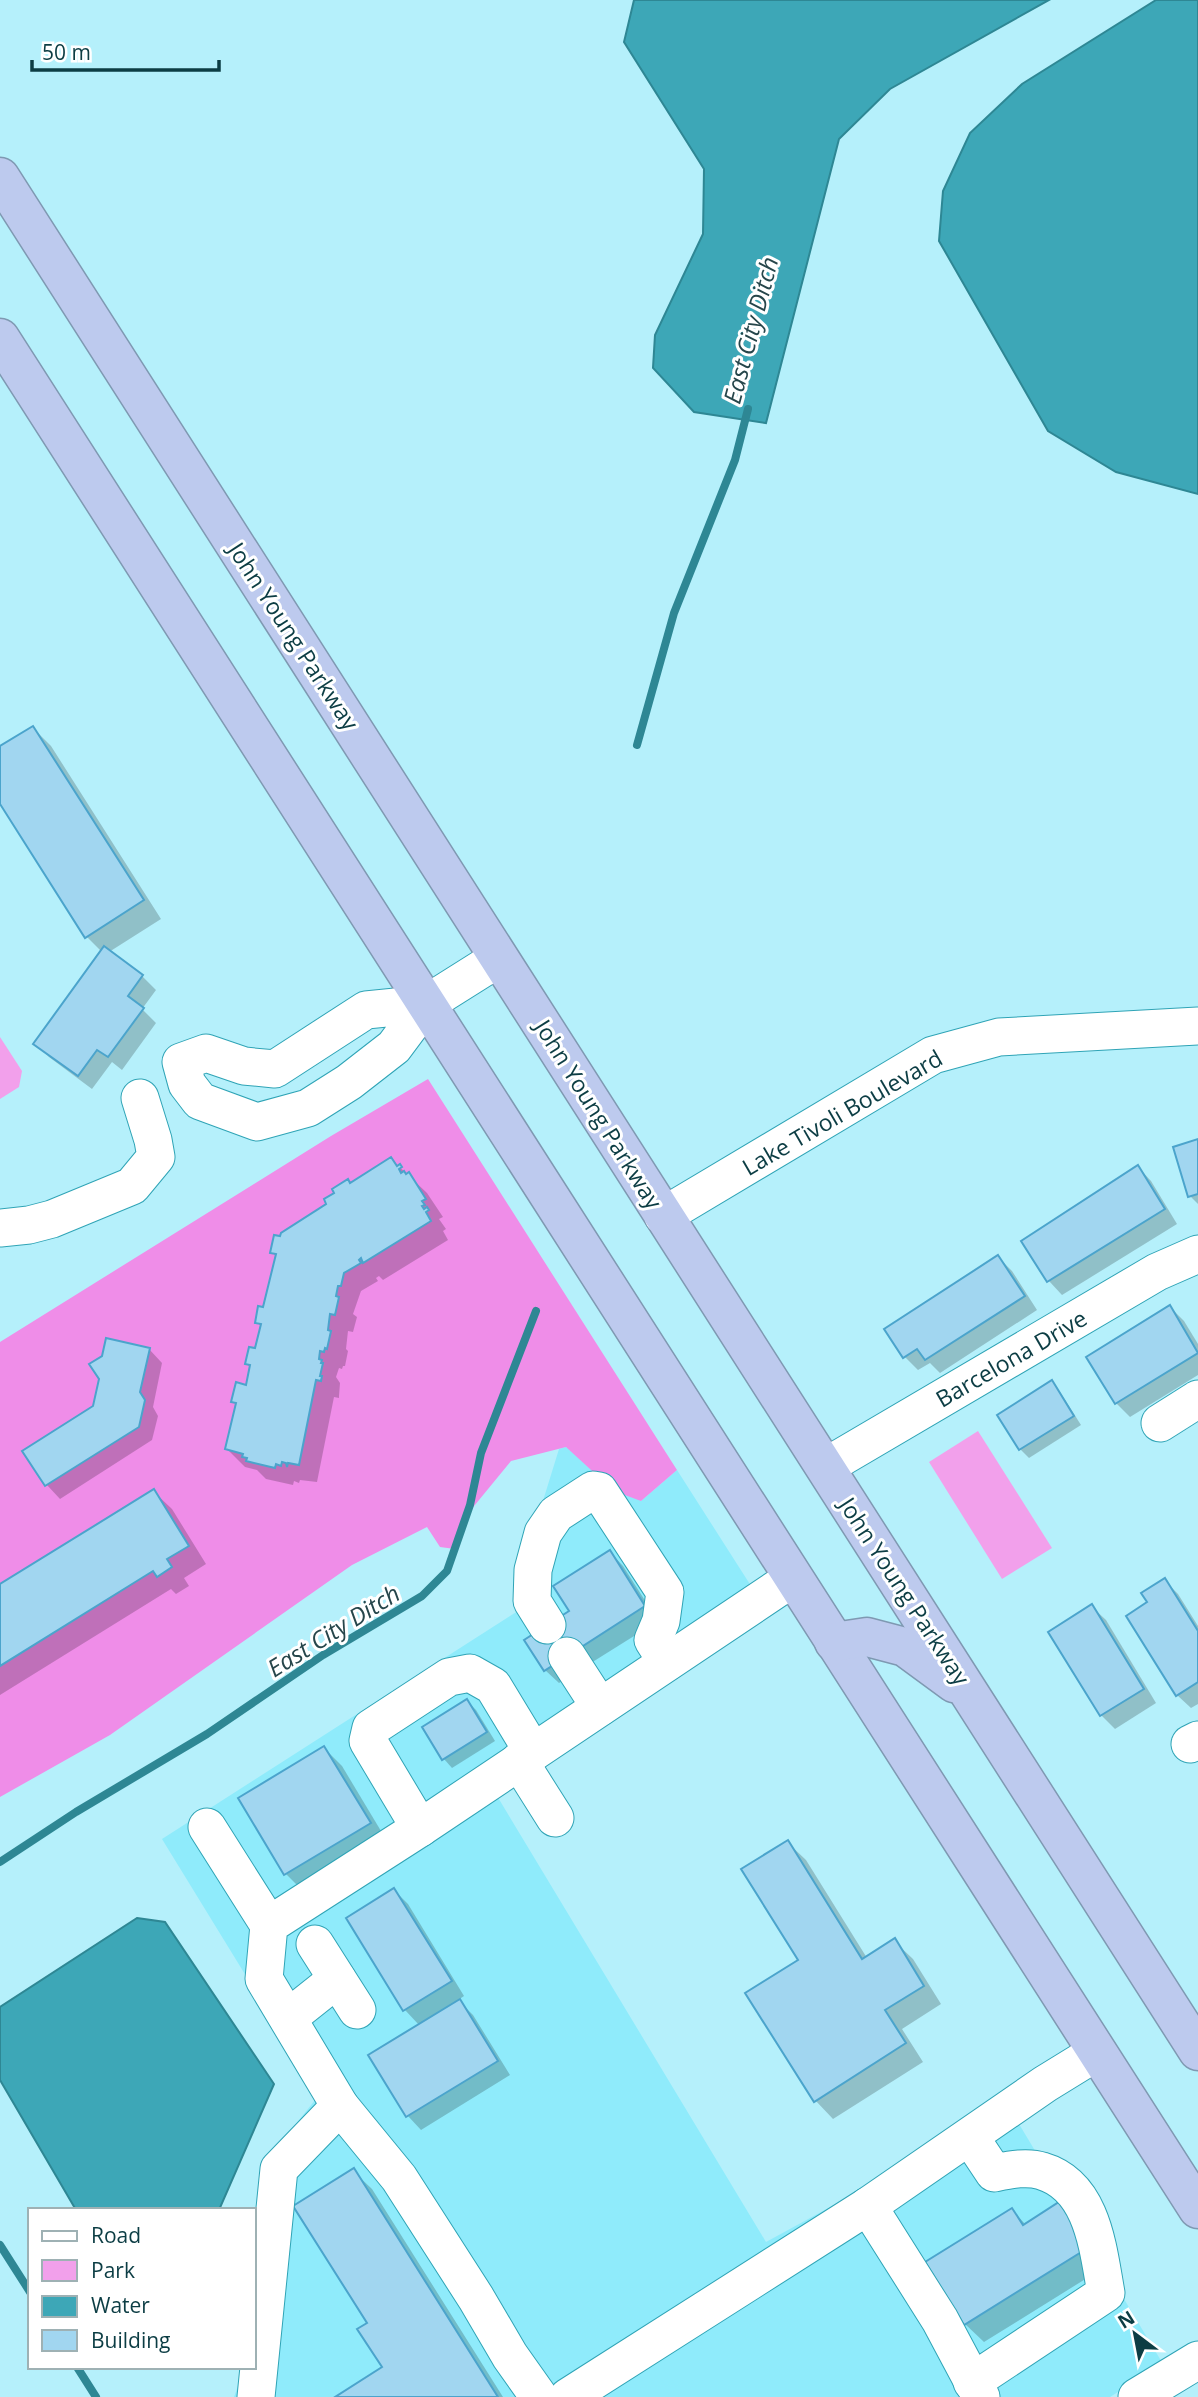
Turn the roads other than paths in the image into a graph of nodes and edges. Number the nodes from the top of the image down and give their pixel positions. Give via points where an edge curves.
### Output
1 (0, 177) edge
2 (0, 338) edge
3 (499, 958) junction
4 (426, 1004) junction
5 (1198, 1026) edge
6 (140, 1098) dead end
7 (663, 1216) junction
8 (0, 1228) edge
9 (1198, 1254) edge
10 (1198, 1399) edge
11 (1160, 1423) dead end
12 (825, 1466) junction
13 (793, 1578) junction
14 (547, 1625) dead end
15 (834, 1642) junction
16 (567, 1656) dead end
17 (667, 1662) junction
18 (972, 1696) junction
19 (600, 1707) junction
20 (526, 1757) junction
21 (555, 1818) dead end
22 (207, 1827) dead end
23 (419, 1828) junction
24 (269, 1925) junction
25 (315, 1944) dead end
26 (337, 1979) junction
27 (357, 2010) dead end
28 (288, 2018) junction
29 (1198, 2051) edge
30 (1097, 2052) junction
31 (341, 2106) junction
32 (970, 2137) junction
33 (868, 2206) junction
34 (1198, 2209) edge
35 (1198, 2360) edge
36 (977, 2390) edge
37 (256, 2397) edge
38 (539, 2397) edge
39 (568, 2397) edge
40 (1138, 2397) edge

1 - 3 highway, John Young Parkway
2 - 4 highway
3 - 4 street
3 - 7 highway, John Young Parkway
4 - 4 street via 366,1010 275,1069 244,1066 206,1053 181,1062 187,1084 200,1101 257,1122 308,1108 394,1047
4 - 13 highway
5 - 7 street, Lake Tivoli Boulevard via 999,1037 933,1055
6 - 8 street via 156,1157 132,1186 52,1219
7 - 12 highway, John Young Parkway
9 - 12 street, Barcelona Drive via 1157,1272
10 - 11 street
12 - 18 highway, John Young Parkway
13 - 15 highway
13 - 17 street
14 - 17 street via 532,1601 533,1570 543,1533 556,1514 593,1490 599,1491 664,1592 661,1621 653,1640
15 - 18 highway via 867,1637 905,1647
15 - 30 highway
16 - 19 street
17 - 19 street
18 - 29 highway, John Young Parkway
19 - 20 street
20 - 21 street
20 - 23 street
20 - 23 street via 493,1686 470,1673 449,1677 371,1728 368,1741
22 - 24 street
23 - 24 street
24 - 28 street via 264,1979
25 - 26 street
26 - 27 street
26 - 28 street
28 - 31 street
30 - 32 street
30 - 34 highway
31 - 37 street via 279,2169
31 - 38 street via 398,2178
32 - 33 street
32 - 36 street via 994,2174 1042,2170 1069,2186 1094,2228 1106,2293
33 - 36 street via 940,2320
33 - 39 street
35 - 40 street

